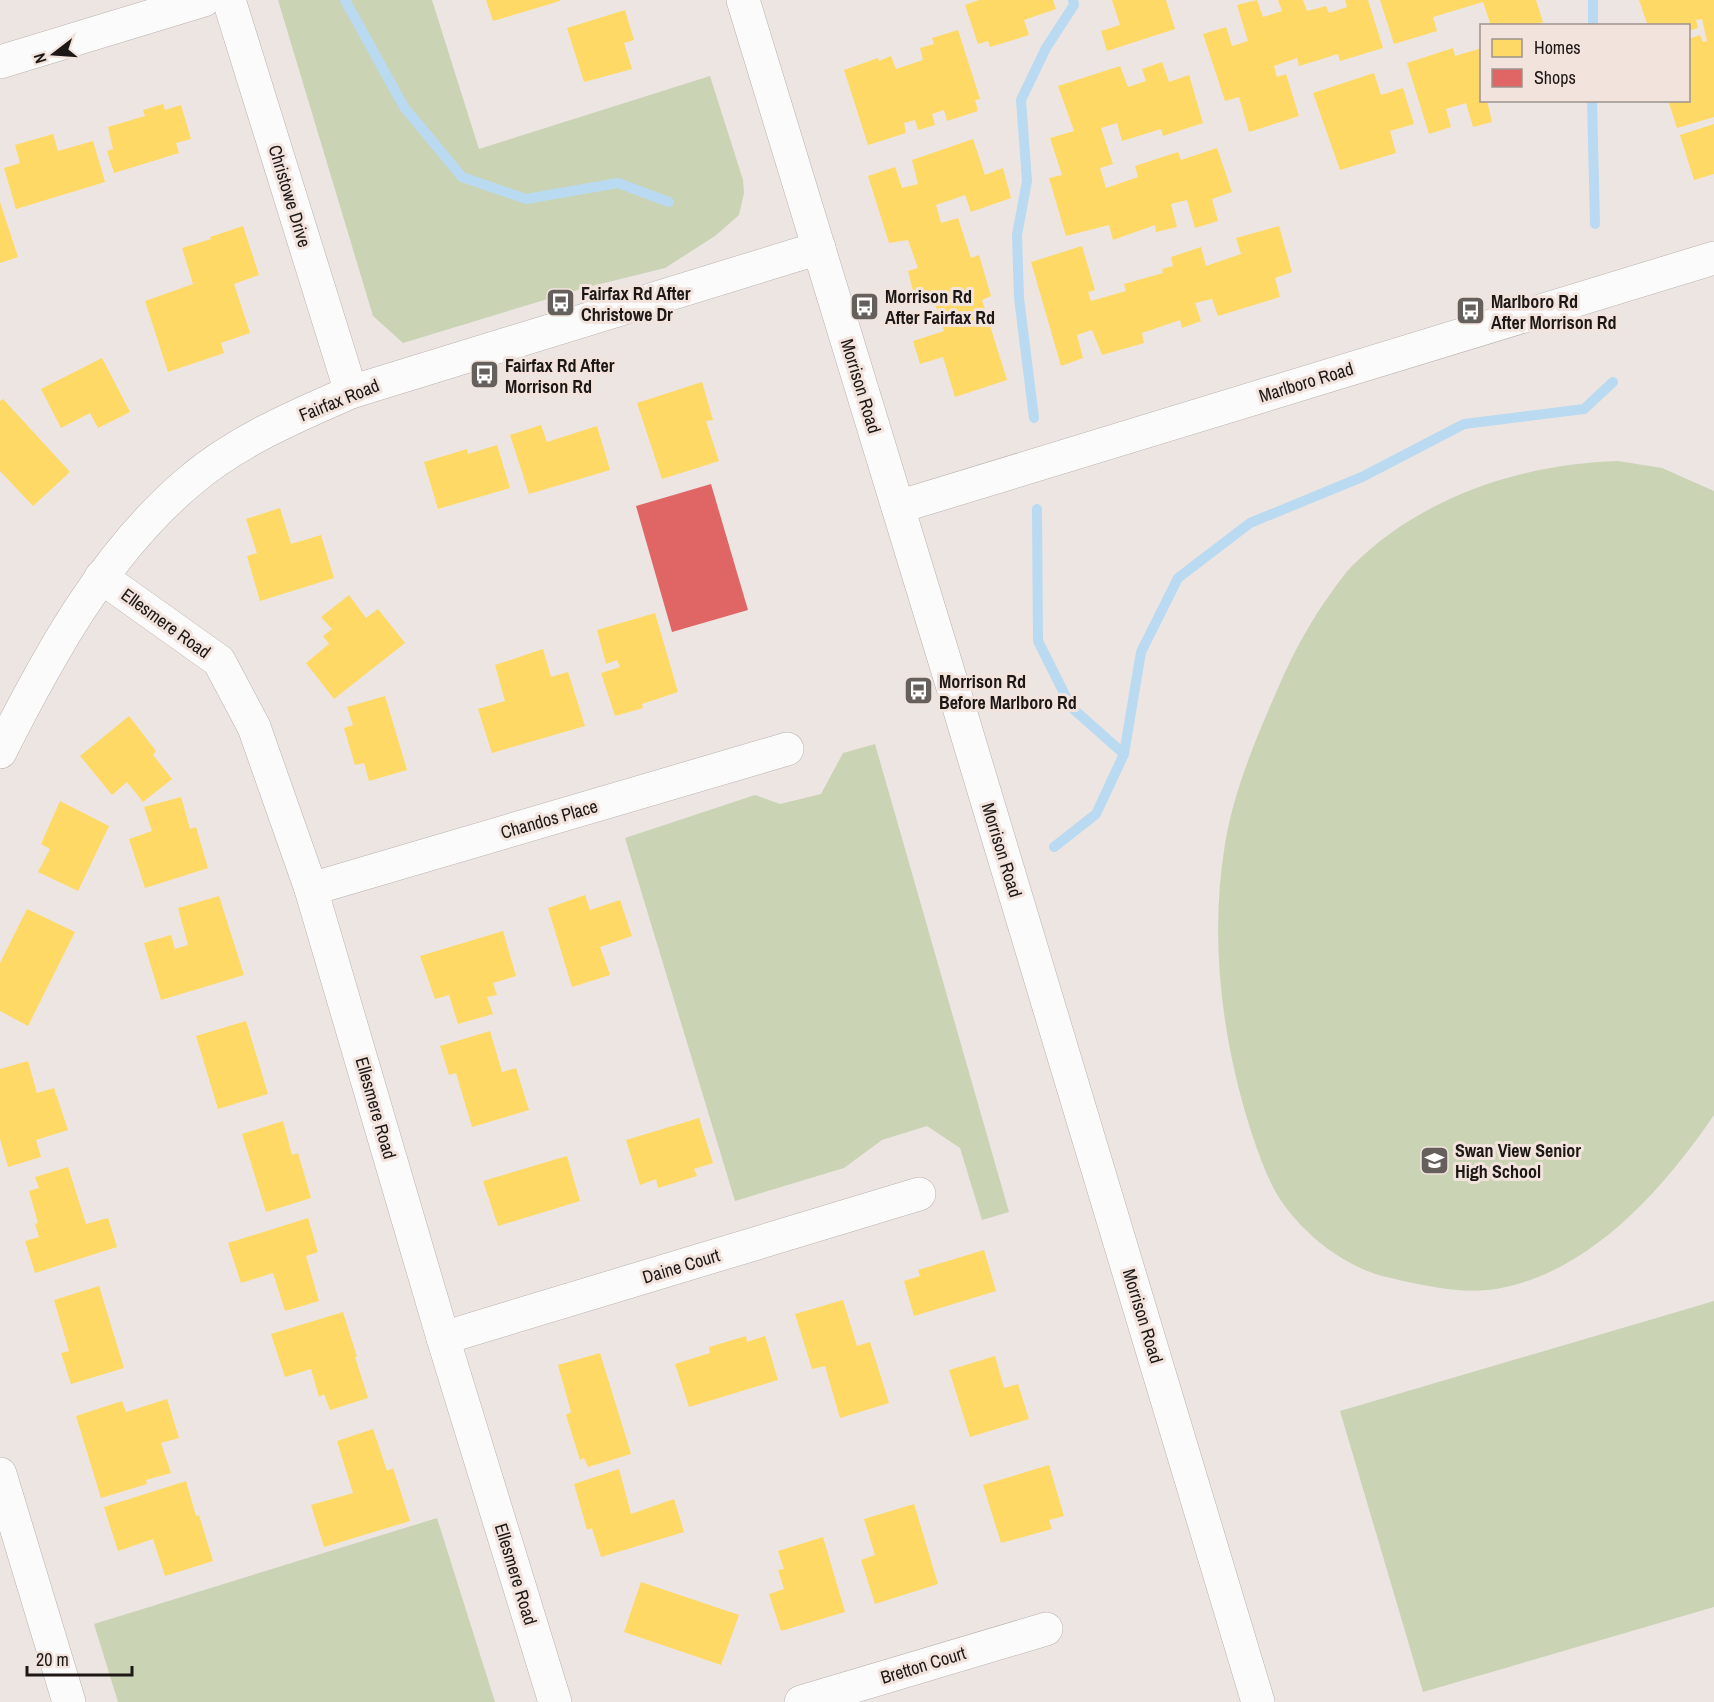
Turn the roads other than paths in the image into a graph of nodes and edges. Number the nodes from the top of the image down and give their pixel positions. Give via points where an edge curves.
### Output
1 (204, 0) edge
2 (229, 0) edge
3 (743, 0) edge
4 (0, 62) edge
5 (819, 248) junction
6 (1714, 258) edge
7 (351, 392) junction
8 (898, 507) junction
9 (101, 577) junction
10 (787, 749) dead end
11 (0, 752) edge
12 (311, 889) junction
13 (919, 1194) dead end
14 (443, 1338) junction
15 (0, 1474) edge
16 (1046, 1629) dead end
17 (69, 1702) edge
18 (555, 1702) edge
19 (801, 1702) edge
20 (1258, 1702) edge

1 - 4 street
2 - 7 street, Christowe Drive
3 - 5 street, Morrison Road
5 - 7 street, Fairfax Road
5 - 8 street, Morrison Road
6 - 8 street, Marlboro Road
7 - 9 street, Fairfax Road via 244,444 192,479 149,519
8 - 20 street, Morrison Road
9 - 11 street, Fairfax Road via 38,676
9 - 12 street, Ellesmere Road via 219,661 254,728
10 - 12 street, Chandos Place
12 - 14 street, Ellesmere Road
13 - 14 street, Daine Court
14 - 18 street, Ellesmere Road
15 - 17 street
16 - 19 street, Bretton Court

